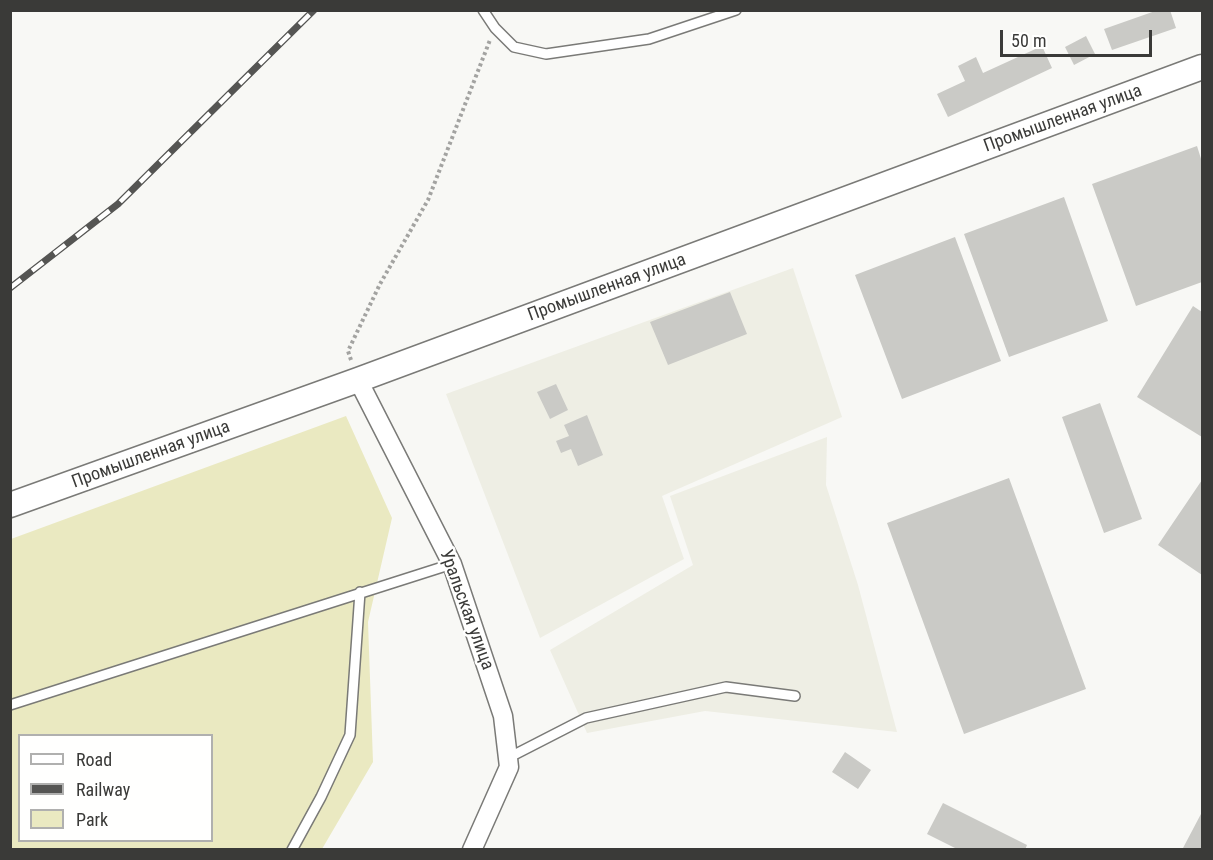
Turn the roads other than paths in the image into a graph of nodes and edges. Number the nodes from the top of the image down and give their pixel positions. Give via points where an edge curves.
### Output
1 (483, 10) edge
2 (736, 10) edge
3 (1203, 68) edge
4 (358, 380) junction
5 (10, 505) edge
6 (452, 564) junction
7 (360, 592) junction
8 (795, 696) dead end
9 (10, 705) edge
10 (508, 758) junction
11 (292, 849) edge
12 (472, 849) edge

1 - 2 lane via 514,47 546,54 649,39
3 - 4 main road, Промышленная улица
4 - 5 main road, Промышленная улица
4 - 6 street, Уральская улица
6 - 7 lane
6 - 10 street, Уральская улица via 503,716
7 - 9 lane
7 - 11 lane via 350,735
8 - 10 lane via 726,687 586,718
10 - 12 street, Уральская улица via 509,767

